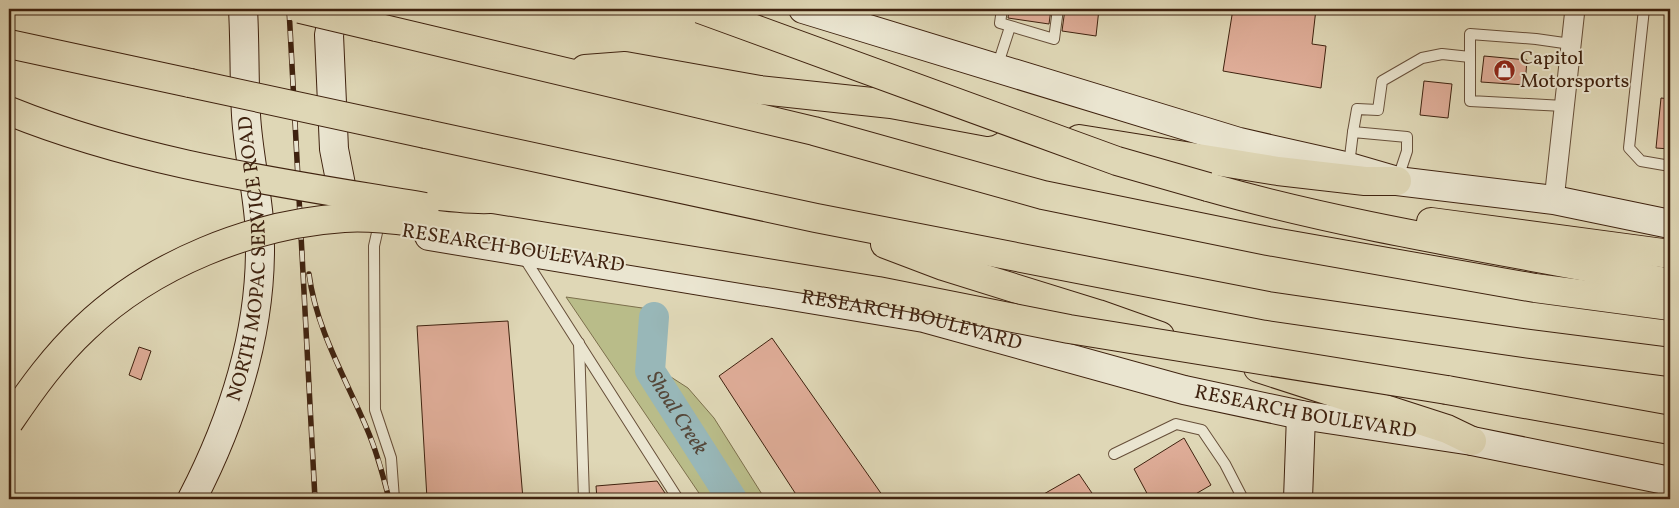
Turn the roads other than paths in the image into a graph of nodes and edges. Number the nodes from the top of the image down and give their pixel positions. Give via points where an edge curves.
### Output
1 (243, 9) edge
2 (300, 9) edge
3 (334, 9) edge
4 (700, 9) edge
5 (803, 9) edge
6 (1002, 9) edge
7 (1058, 9) edge
8 (1575, 9) edge
9 (1644, 9) edge
10 (1010, 27) junction
11 (9, 44) edge
12 (1571, 44) junction
13 (1470, 57) junction
14 (997, 68) junction
15 (558, 71) junction
16 (1564, 106) junction
17 (9, 111) edge
18 (1353, 132) junction
19 (1670, 166) edge
20 (1349, 167) junction
21 (1397, 182) junction
22 (1208, 187) junction
23 (1554, 200) junction
24 (816, 218) junction
25 (379, 224) junction
26 (1670, 224) edge
27 (491, 228) junction
28 (519, 249) junction
29 (1670, 254) edge
30 (1670, 283) edge
31 (1670, 306) edge
32 (579, 342) junction
33 (1670, 362) edge
34 (1301, 415) junction
35 (9, 422) edge
36 (1670, 430) edge
37 (1472, 442) junction
38 (1114, 454) dead end
39 (1667, 487) edge
40 (192, 499) edge
41 (394, 499) edge
42 (584, 499) edge
43 (678, 499) edge
44 (1244, 499) edge
45 (1298, 499) edge

1 - 40 main road, NORTH MOPAC SERVICE ROAD via 246,115 259,220 260,279 245,370 218,447
2 - 15 highway, bridge
3 - 25 main road, RESEARCH BOULEVARD via 329,34 338,176 348,203 359,216
4 - 22 highway, bridge via 1117,161
5 - 14 main road
6 - 10 lane via 1000,23
7 - 10 lane via 1054,39
8 - 12 street
9 - 19 lane via 1629,148 1641,161
10 - 14 lane
11 - 24 highway, bridge
12 - 13 lane via 1536,38 1470,34
12 - 16 street
13 - 16 lane via 1470,100
13 - 18 lane via 1442,54 1422,58 1382,81 1378,110 1357,109
14 - 20 main road via 1239,142
15 - 21 highway via 625,66 760,90 890,104 1125,148 1278,171
15 - 31 highway via 814,131 1043,195 1159,220 1536,288
16 - 23 street
17 - 27 highway, bridge via 63,133 175,164 466,214
18 - 20 lane
18 - 21 lane via 1407,137 1407,151
20 - 21 main road
21 - 23 main road
22 - 29 highway via 1423,221
22 - 30 highway via 1260,202 1432,239
23 - 26 main road
24 - 33 highway via 1311,313
24 - 37 highway via 943,266 1447,428
25 - 28 main road, RESEARCH BOULEVARD via 395,230
25 - 41 lane via 374,246 375,410 391,458
27 - 35 highway, bridge via 462,229 345,218 286,226 231,242 176,265 116,302 85,328 44,371
27 - 36 highway, bridge via 878,291 1069,328
28 - 32 lane
28 - 34 main road, RESEARCH BOULEVARD via 924,318 1147,381
32 - 42 lane
32 - 43 lane
34 - 37 main road, RESEARCH BOULEVARD
34 - 45 main road
37 - 39 main road, RESEARCH BOULEVARD
38 - 44 lane via 1176,424 1202,430

